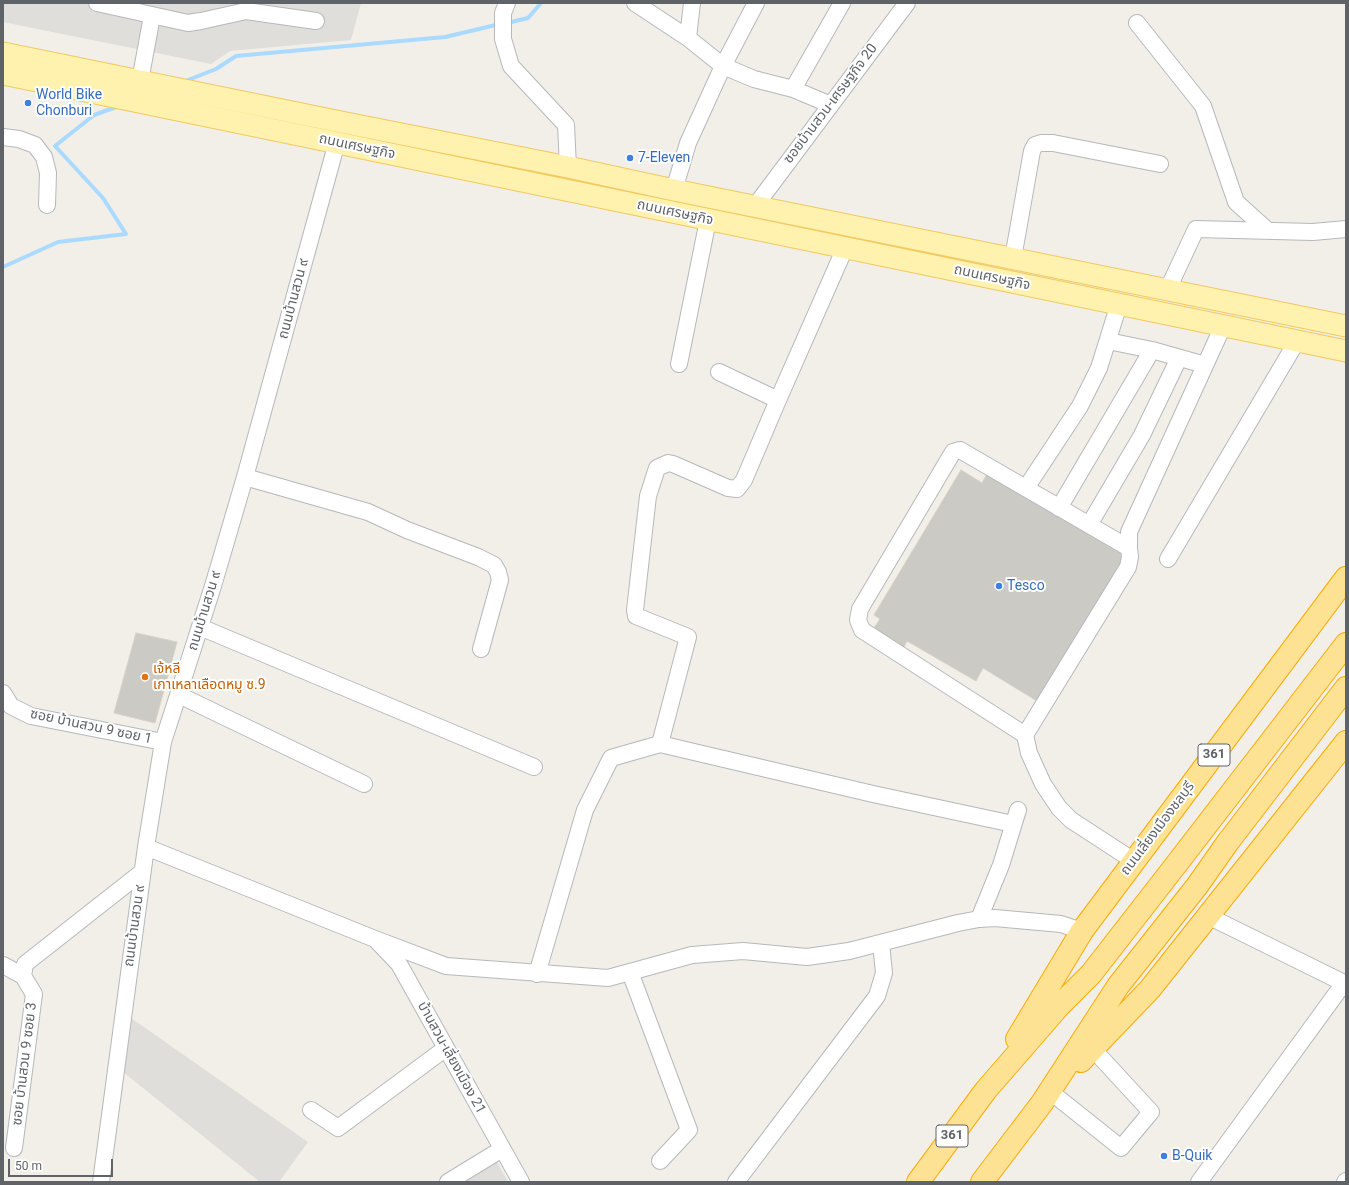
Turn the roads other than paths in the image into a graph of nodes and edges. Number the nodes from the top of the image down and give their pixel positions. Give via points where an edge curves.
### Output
1 (97, 3) edge
2 (635, 3) edge
3 (692, 3) edge
4 (756, 3) edge
5 (842, 3) edge
6 (907, 3) edge
7 (505, 8) edge
8 (152, 16) junction
9 (316, 20) dead end
10 (1137, 23) dead end
11 (688, 38) junction
12 (3, 53) edge
13 (724, 66) junction
14 (3, 74) edge
15 (140, 81) junction
16 (793, 89) junction
17 (831, 105) junction
18 (339, 132) junction
19 (3, 137) edge
20 (1160, 164) dead end
21 (568, 167) junction
22 (674, 190) junction
23 (47, 205) dead end
24 (756, 205) junction
25 (708, 220) junction
26 (1346, 229) edge
27 (1268, 231) junction
28 (845, 248) junction
29 (1013, 258) junction
30 (1008, 282) junction
31 (1168, 289) junction
32 (1120, 304) junction
33 (1223, 326) junction
34 (1346, 326) edge
35 (1108, 341) junction
36 (1297, 341) junction
37 (1152, 350) junction
38 (1346, 351) edge
39 (1180, 358) junction
40 (679, 364) dead end
41 (1205, 365) junction
42 (719, 372) dead end
43 (778, 400) junction
44 (245, 477) junction
45 (1026, 488) junction
46 (1059, 508) junction
47 (1090, 525) junction
48 (1129, 548) junction
49 (1168, 559) dead end
50 (1346, 578) edge
51 (200, 627) junction
52 (1346, 644) edge
53 (481, 649) dead end
54 (1346, 688) edge
55 (3, 693) edge
56 (179, 696) junction
57 (1025, 735) junction
58 (163, 742) junction
59 (1346, 742) edge
60 (660, 744) junction
61 (534, 767) dead end
62 (364, 784) dead end
63 (146, 847) junction
64 (1134, 861) junction
65 (142, 872) junction
66 (1208, 916) junction
67 (979, 920) junction
68 (1082, 930) junction
69 (375, 939) junction
70 (881, 943) junction
71 (3, 965) edge
72 (630, 972) junction
73 (537, 974) junction
74 (23, 976) junction
75 (1345, 983) edge
76 (446, 1048) junction
77 (1094, 1049) junction
78 (986, 1090) junction
79 (1047, 1098) junction
80 (311, 1110) dead end
81 (14, 1148) dead end
82 (502, 1149) junction
83 (660, 1162) dead end
84 (101, 1182) edge
85 (448, 1182) edge
86 (521, 1182) edge
87 (736, 1182) edge
88 (918, 1182) edge
89 (982, 1182) edge
90 (1199, 1182) edge

1 - 8 street
2 - 11 street
3 - 11 street
4 - 13 street
5 - 16 street
6 - 17 street, ซอยบ้านสวน-เศรษฐกิจ 20
7 - 21 street via 503,39 511,66 566,125
8 - 9 street via 188,23 246,11
8 - 15 street
10 - 27 street via 1203,106 1236,202
11 - 13 street
12 - 15 main road, ถนนเศรษฐกิจ
13 - 16 street via 754,79
13 - 22 street via 688,143
14 - 18 main road, ถนนเศรษฐกิจ via 173,109
15 - 18 main road, ถนนเศรษฐกิจ via 205,94
16 - 17 street
17 - 24 street, ซอยบ้านสวน-เศรษฐกิจ 20
18 - 21 main road, ถนนเศรษฐกิจ
18 - 25 main road, ถนนเศรษฐกิจ
18 - 44 street, ถนนบ้านสวน ๙
19 - 23 street via 35,145 44,157 48,173
20 - 29 street via 1053,143 1035,145
21 - 22 main road, ถนนเศรษฐกิจ
22 - 24 main road, ถนนเศรษฐกิจ
24 - 29 main road, ถนนเศรษฐกิจ
25 - 28 main road, ถนนเศรษฐกิจ
25 - 40 street
26 - 27 street via 1313,232
27 - 31 street via 1196,229
28 - 30 main road, ถนนเศรษฐกิจ
28 - 43 street
29 - 30 main road
29 - 31 main road, ถนนเศรษฐกิจ
30 - 32 main road, ถนนเศรษฐกิจ
31 - 34 main road, ถนนเศรษฐกิจ
32 - 33 main road, ถนนเศรษฐกิจ
32 - 35 street
33 - 36 main road, ถนนเศรษฐกิจ
33 - 41 street
35 - 37 street
35 - 45 street via 1099,368 1080,406
36 - 38 main road, ถนนเศรษฐกิจ
36 - 49 street
37 - 39 street
37 - 46 street
39 - 41 street
39 - 47 street via 1142,435
41 - 48 street via 1129,532
42 - 43 street
43 - 60 street via 744,480 737,489 728,488 668,463 658,468 648,496 636,616 688,637
44 - 51 street, ถนนบ้านสวน ๙
44 - 53 street via 368,512 494,566 500,580
45 - 46 street
45 - 57 street via 960,450 953,452 860,609 858,620 862,630
46 - 47 street
47 - 48 street
48 - 57 street via 1128,567
50 - 64 highway, ถนนเลี่ยงเมืองชลบุรี / 361
51 - 56 street, ถนนบ้านสวน ๙
51 - 61 street
52 - 78 highway, ถนนเลี่ยงเมืองชลบุรี / 361 via 1091,974 1059,1006
54 - 79 highway via 1118,986
55 - 58 street, ซอย บ้านสวน 9 ซอย 1 via 11,706 31,716
56 - 58 street, ถนนบ้านสวน ๙
56 - 62 street
57 - 64 street via 1029,753 1059,808 1071,820
58 - 63 street, ถนนบ้านสวน ๙
59 - 66 highway
60 - 67 street via 865,792 1016,817 1001,865
60 - 73 street via 611,758 585,810
63 - 65 street, ถนนบ้านสวน ๙
63 - 69 street
64 - 68 highway, ถนนเลี่ยงเมืองชลบุรี / 361
65 - 74 street via 25,964
65 - 84 street, ถนนบ้านสวน ๙
66 - 75 street
66 - 77 highway via 1150,989
67 - 68 street via 995,918 1061,924
67 - 70 street
68 - 78 highway, ถนนเลี่ยงเมืองชลบุรี / 361
69 - 73 street via 446,966
69 - 76 street, บ้านสวน-เลี่ยงเมือง 21 via 400,964
70 - 72 street via 807,957 744,951 692,955
70 - 87 street via 884,973 877,996
71 - 74 street
72 - 73 street via 608,978
72 - 83 street via 689,1130
74 - 81 street, ซอย บ้านสวน 9 ซอย 3 via 34,994
75 - 90 street
76 - 80 street via 338,1128
76 - 82 street, บ้านสวน-เลี่ยงเมือง 21
77 - 79 highway
77 - 79 street via 1151,1112 1121,1148
78 - 88 highway, ถนนเลี่ยงเมืองชลบุรี / 361
79 - 89 highway
82 - 85 street
82 - 86 street, บ้านสวน-เลี่ยงเมือง 21

